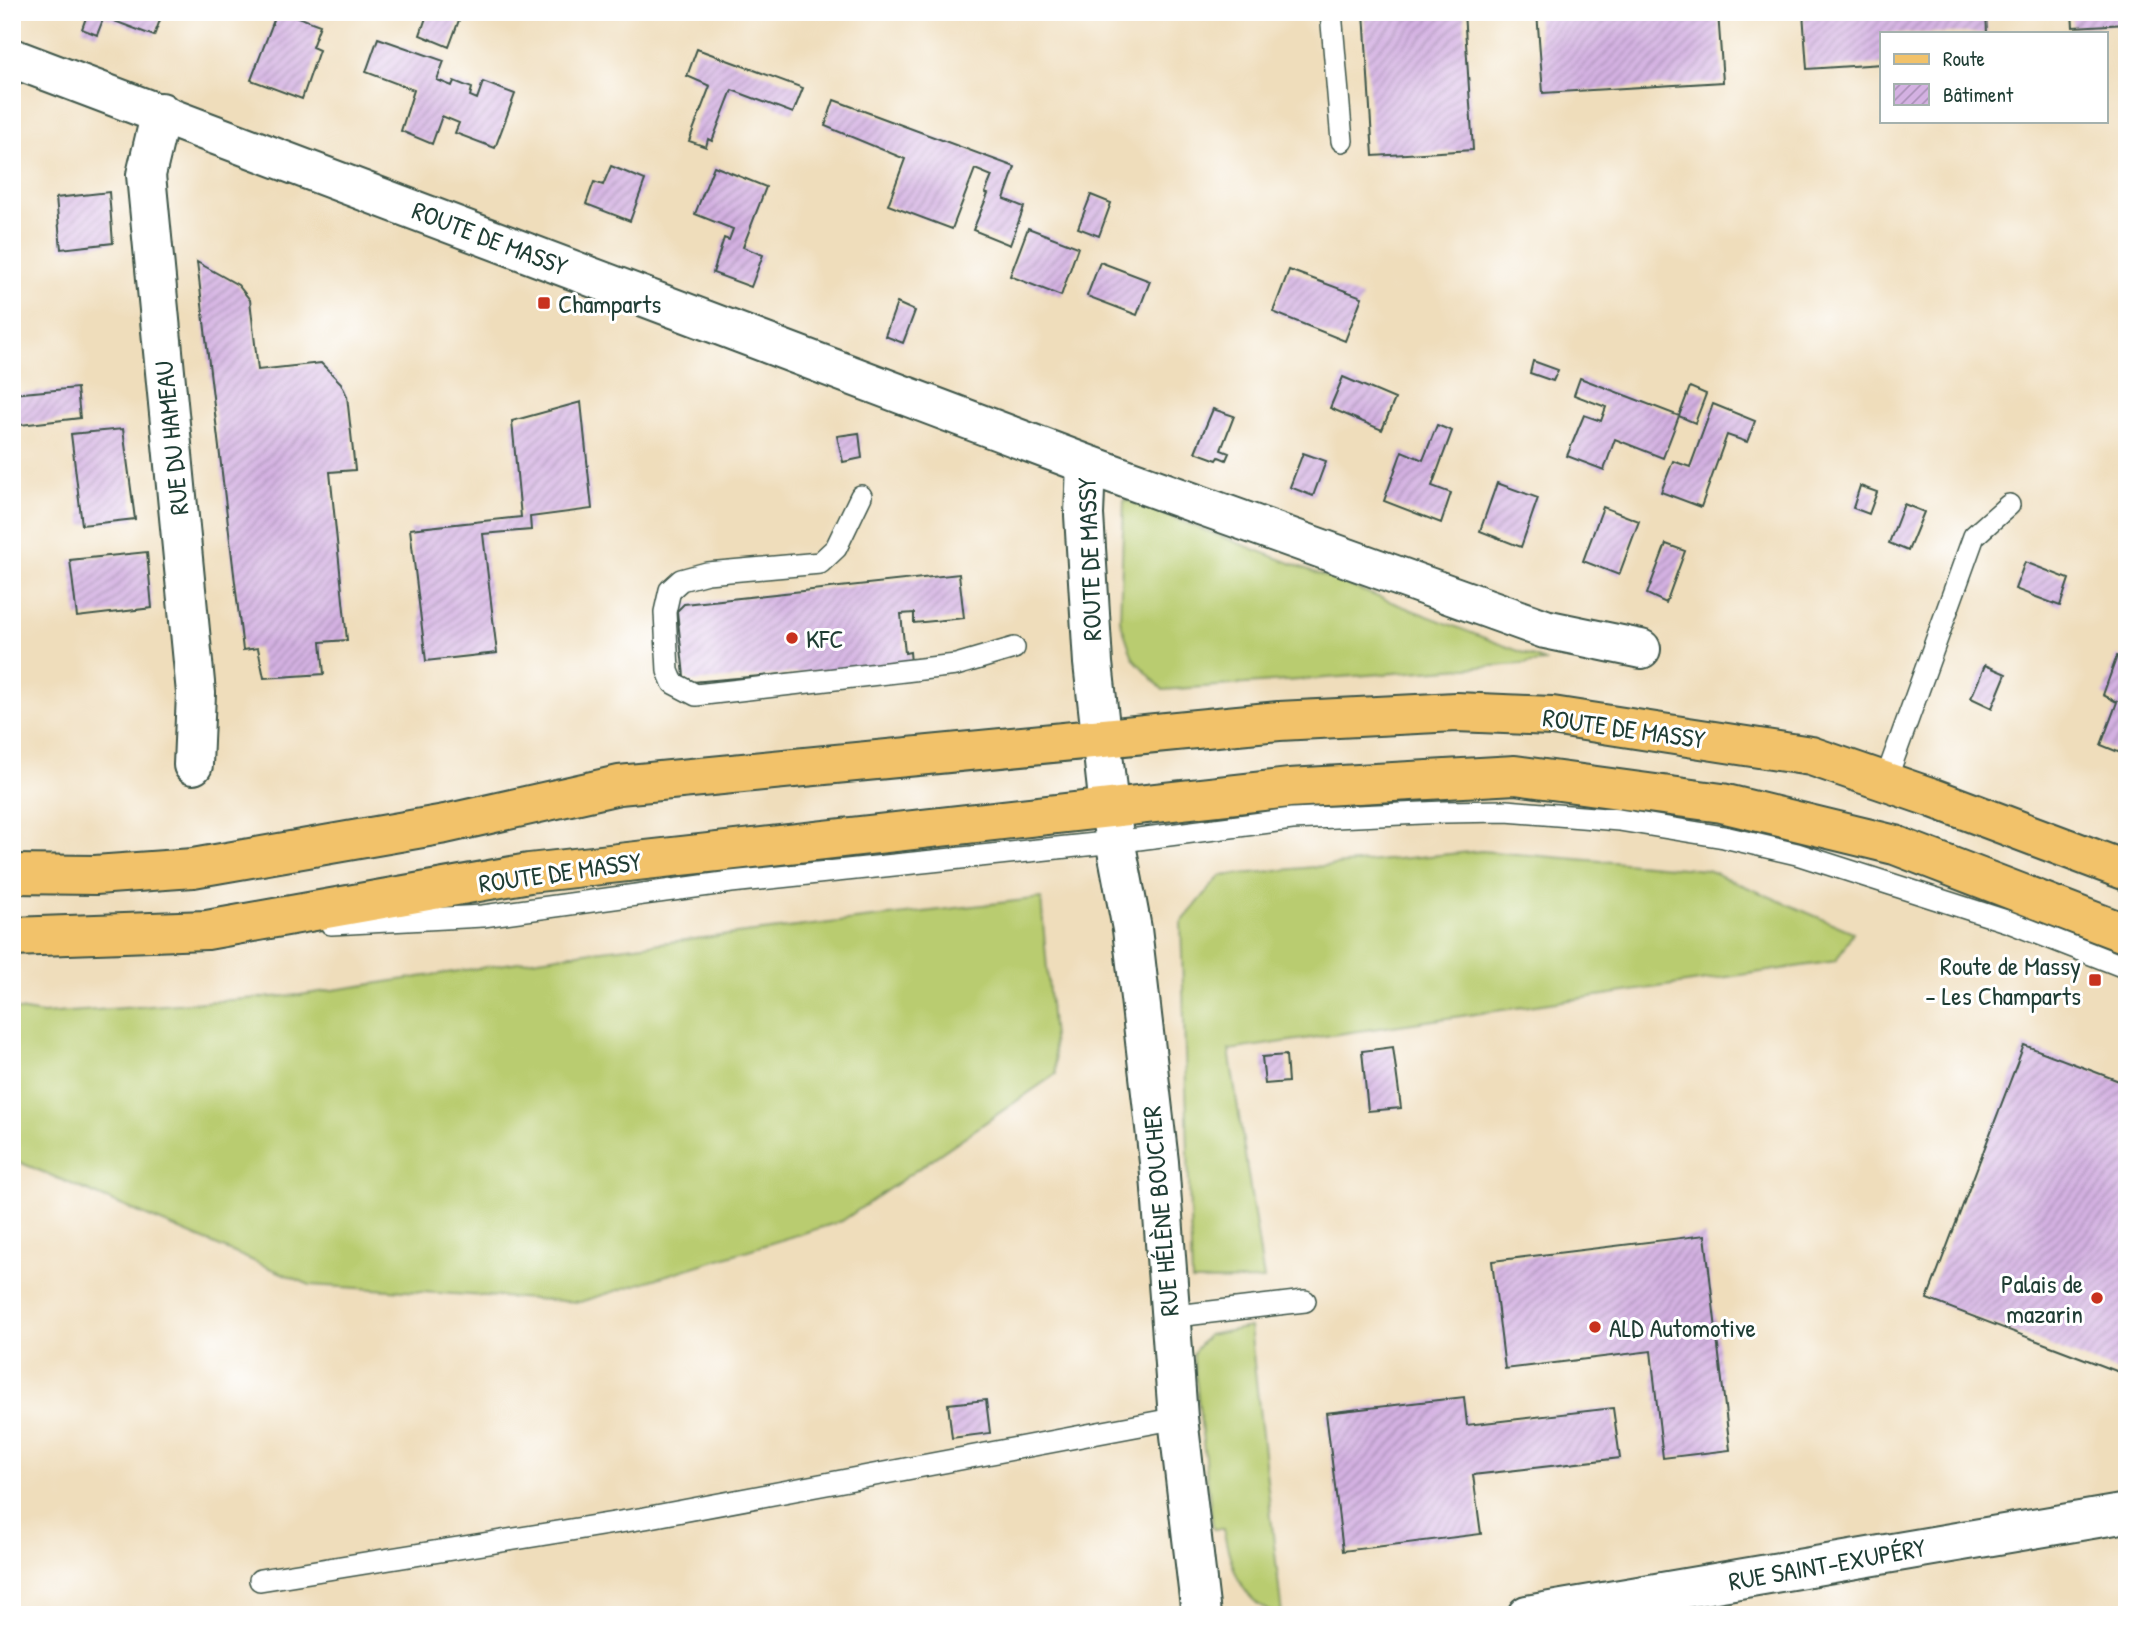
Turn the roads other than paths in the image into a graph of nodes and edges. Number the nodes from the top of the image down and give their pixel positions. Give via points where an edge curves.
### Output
1 (1331, 12) edge
2 (12, 58) edge
3 (161, 112) junction
4 (1342, 141) dead end
5 (1086, 464) junction
6 (861, 496) dead end
7 (2009, 505) dead end
8 (1014, 648) dead end
9 (1641, 649) dead end
10 (1101, 737) junction
11 (193, 765) dead end
12 (1885, 782) junction
13 (1112, 825) junction
14 (12, 856) edge
15 (2127, 871) edge
16 (12, 874) edge
17 (94, 875) junction
18 (2127, 934) edge
19 (12, 937) edge
20 (2127, 968) edge
21 (1305, 1301) dead end
22 (1168, 1317) junction
23 (1178, 1418) junction
24 (2127, 1513) edge
25 (260, 1580) dead end
26 (1201, 1615) edge
27 (1527, 1615) edge

1 - 4 lane
2 - 3 street, ROUTE DE MASSY
3 - 5 street, ROUTE DE MASSY
3 - 11 street, RUE DU HAMEAU via 146,174 196,693
5 - 9 street, ROUTE DE MASSY via 1545,629
5 - 10 street, ROUTE DE MASSY via 1084,514
6 - 8 lane via 836,548 820,563 707,573 681,580 670,590 665,612 666,649 673,683 696,695 956,665
7 - 12 lane via 1974,536
10 - 12 main road, ROUTE DE MASSY via 1456,712 1552,716 1811,756
10 - 13 street, ROUTE DE MASSY
10 - 17 main road, ROUTE DE MASSY via 619,785 445,824 192,868
12 - 15 main road, ROUTE DE MASSY
13 - 18 main road, ROUTE DE MASSY via 1289,788 1515,775 1722,803 1895,845
13 - 19 main road, ROUTE DE MASSY via 530,873 207,930
13 - 20 lane via 1444,811 1619,820 1797,854 2009,922
13 - 22 street, RUE HÉLÈNE BOUCHER via 1132,929 1158,1162
14 - 17 lane
16 - 17 main road, ROUTE DE MASSY
21 - 22 lane
22 - 23 street, RUE HÉLÈNE BOUCHER
23 - 25 lane via 645,1518
23 - 26 street, RUE HÉLÈNE BOUCHER
24 - 27 street, RUE SAINT-EXUPÉRY

